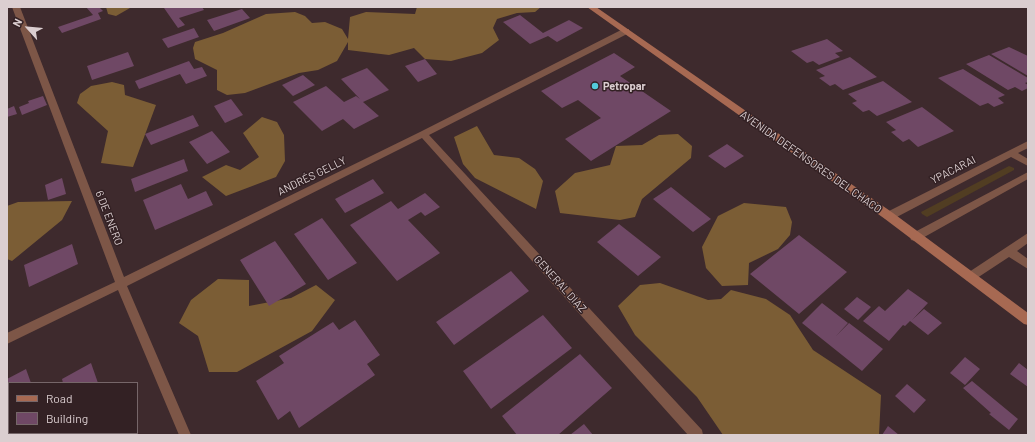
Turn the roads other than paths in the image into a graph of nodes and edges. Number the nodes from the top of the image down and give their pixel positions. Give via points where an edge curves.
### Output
1 (16, 7) edge
2 (591, 7) edge
3 (626, 31) junction
4 (423, 134) junction
5 (1028, 144) edge
6 (1011, 153) junction
7 (1028, 163) edge
8 (1028, 175) edge
9 (889, 216) junction
10 (1028, 236) edge
11 (915, 237) junction
12 (1010, 251) junction
13 (1028, 265) edge
14 (970, 277) junction
15 (121, 284) junction
16 (1028, 320) edge
17 (7, 339) edge
18 (185, 435) edge
19 (697, 435) edge

1 - 15 street, 6 DE ENERO
2 - 3 main road, AVENIDA DEFENSORES DEL CHACO
3 - 4 street, ANDRÉS GELLY
3 - 9 main road, AVENIDA DEFENSORES DEL CHACO
4 - 15 street, ANDRÉS GELLY
4 - 19 street, GENERAL DIAZ
5 - 6 street, YPACARAI
6 - 7 street
6 - 9 street, YPACARAI
8 - 11 street
9 - 11 main road, AVENIDA DEFENSORES DEL CHACO
10 - 12 street
11 - 14 main road, AVENIDA DEFENSORES DEL CHACO
12 - 13 street
12 - 14 street
14 - 16 main road, AVENIDA DEFENSORES DEL CHACO
15 - 17 street, ANDRÉS GELLY
15 - 18 street, 6 DE ENERO

